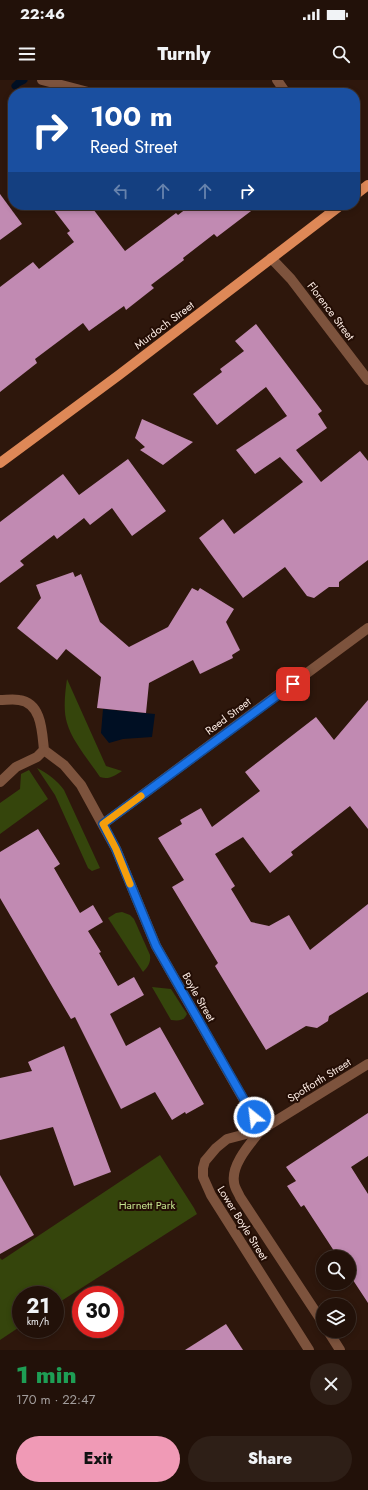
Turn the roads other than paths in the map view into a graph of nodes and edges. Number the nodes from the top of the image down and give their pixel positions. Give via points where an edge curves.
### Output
1 (42, 80) edge
2 (73, 88) edge
3 (334, 210) edge
4 (271, 258) junction
5 (368, 380) edge
6 (0, 463) edge
7 (368, 628) edge
8 (0, 700) edge
9 (44, 750) junction
10 (0, 782) edge
11 (103, 824) junction
12 (368, 1064) edge
13 (261, 1130) junction
14 (316, 1312) edge
15 (332, 1338) edge
16 (309, 1350) edge
17 (340, 1350) edge

1 - 2 street
3 - 4 main road, Murdoch Street
4 - 5 street, Florence Street via 291,279
4 - 6 main road, Murdoch Street
7 - 11 street, Reed Street
8 - 9 street via 20,700 33,706 39,718
9 - 10 street via 37,757 16,766
9 - 11 street, Boyle Street via 64,765 81,785
11 - 13 street, Boyle Street via 156,946
12 - 13 street, Spofforth Street
13 - 14 street via 237,1162 234,1183 240,1197
13 - 16 street, Lower Boyle Street via 227,1139 205,1161 203,1177 211,1195
15 - 17 street

